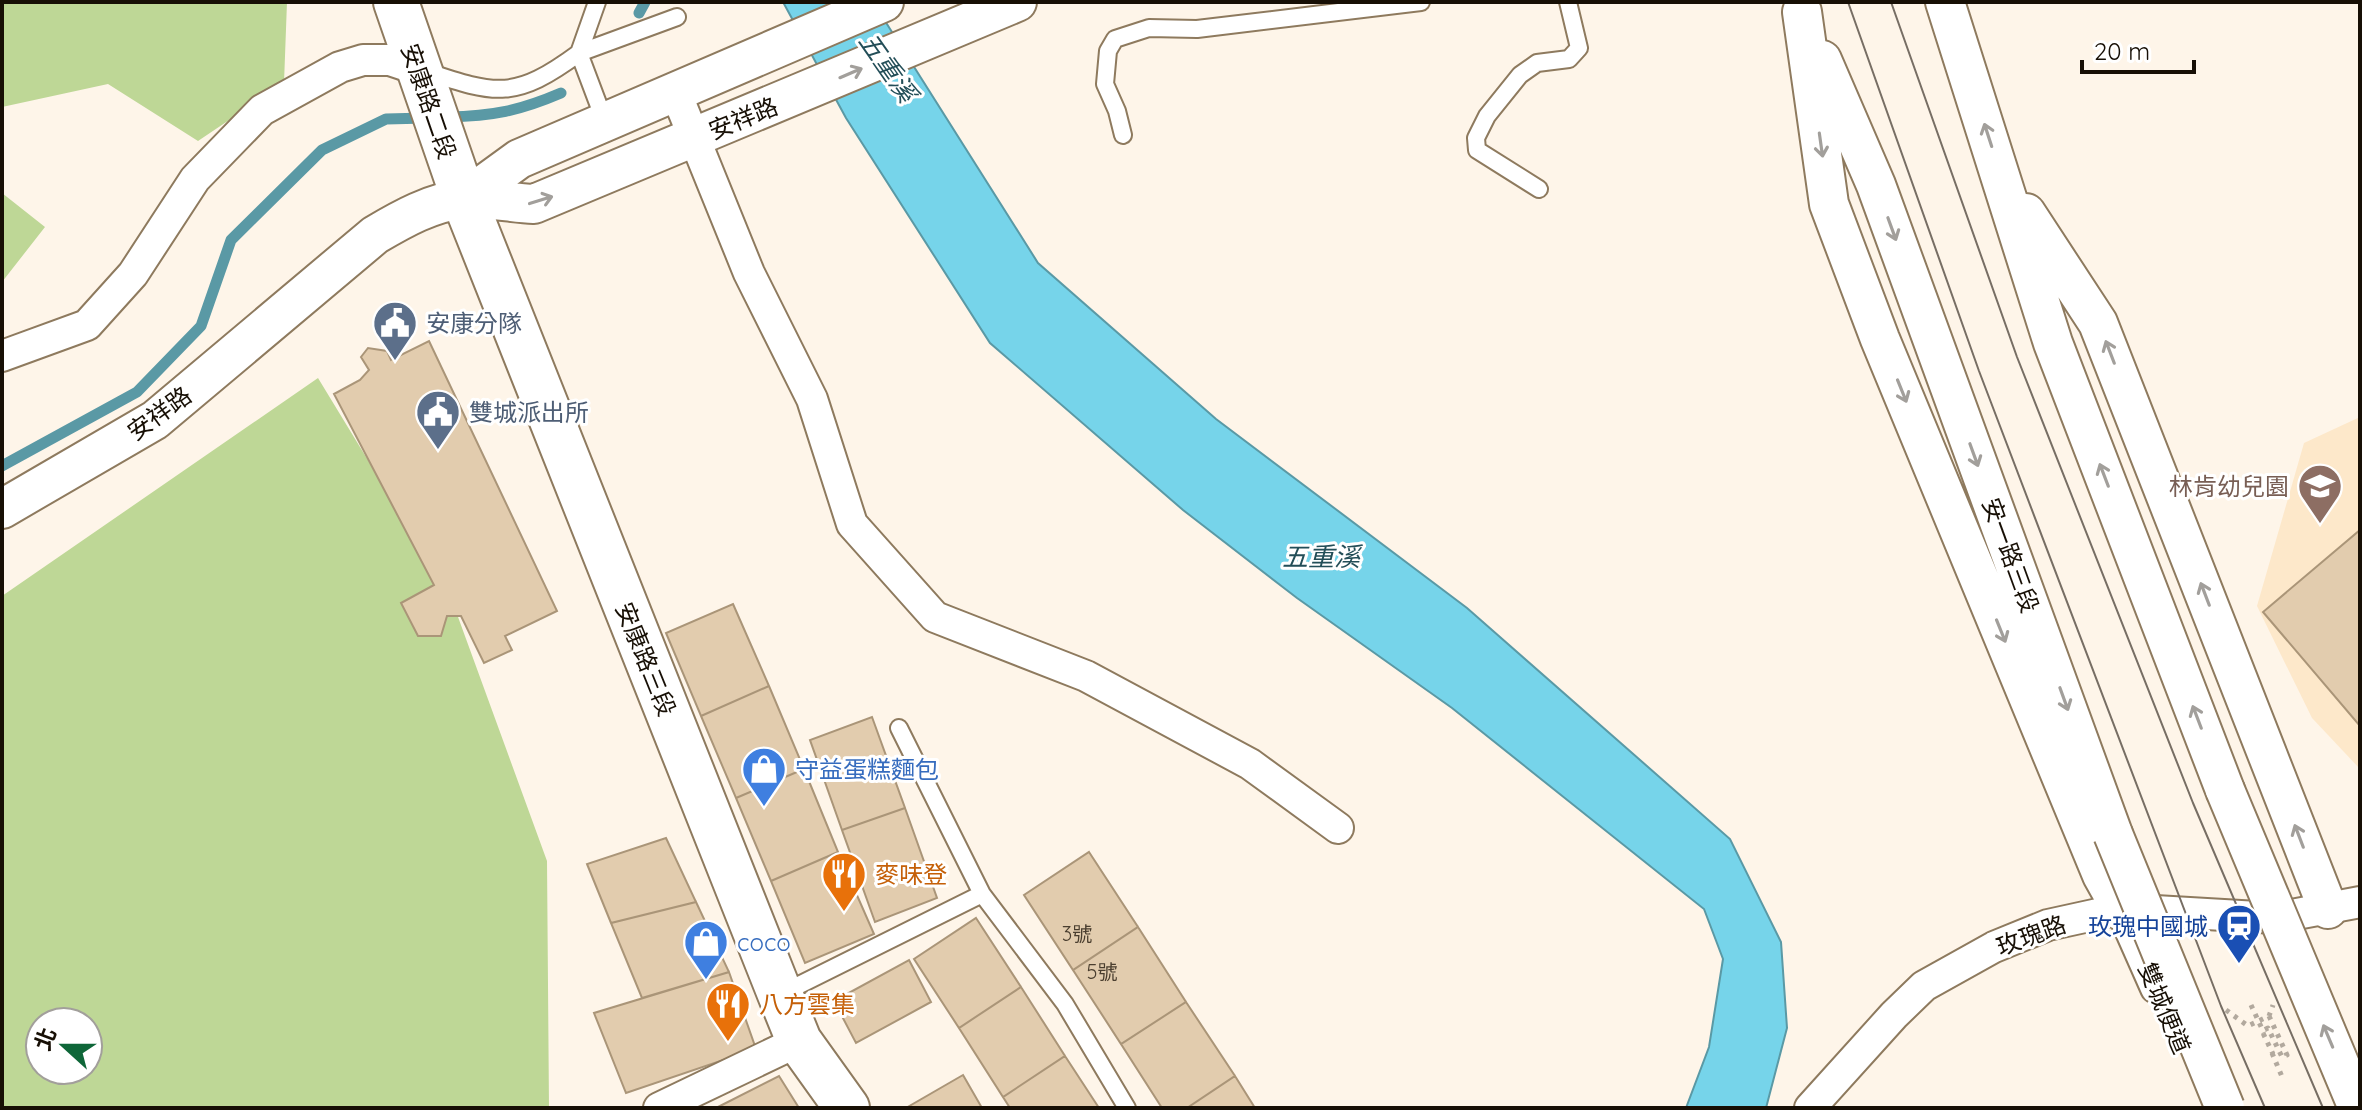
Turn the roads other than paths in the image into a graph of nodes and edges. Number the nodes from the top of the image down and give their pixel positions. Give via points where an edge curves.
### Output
1 (396, 2) edge
2 (597, 2) edge
3 (884, 2) edge
4 (1017, 2) edge
5 (1421, 2) edge
6 (1568, 2) edge
7 (1945, 2) edge
8 (1800, 7) edge
9 (677, 17) dead end
10 (579, 53) junction
11 (676, 93) junction
12 (430, 103) junction
13 (606, 124) junction
14 (1123, 135) dead end
15 (694, 138) junction
16 (2001, 175) junction
17 (1539, 189) dead end
18 (464, 199) junction
19 (2, 356) edge
20 (2, 509) edge
21 (899, 728) dead end
22 (1338, 828) dead end
23 (982, 894) junction
24 (2344, 905) edge
25 (2121, 909) junction
26 (780, 994) junction
27 (799, 1041) junction
28 (659, 1108) edge
29 (847, 1108) edge
30 (1127, 1108) edge
31 (1810, 1108) edge
32 (2207, 1108) edge
33 (2225, 1108) edge
34 (2358, 1108) edge

1 - 12 main road, 安康路二段
2 - 10 lane
3 - 11 street, 安祥路
15 -> 4 street, 安祥路
5 - 14 lane via 1197,29 1149,28 1115,39 1108,51 1105,84
6 - 17 lane via 1579,48 1569,59 1537,63 1520,75 1476,138 1477,150
16 -> 7 street
8 -> 25 street via 1829,204 2102,875
8 -> 33 street, 安一路三段, bridge via 1876,185 2113,834
9 - 10 lane
10 - 12 lane via 526,85 497,91 470,86
10 - 13 lane
11 - 13 street, 安祥路
11 - 15 street
12 - 18 main road, 安康路二段
12 - 19 street via 390,60 363,60 262,110 195,179 133,274 87,325
13 - 18 street, 安祥路 via 519,159
18 -> 15 street, 安祥路 via 534,204
15 - 22 street via 749,273 812,399 852,524 935,617 1086,676 1250,764
24 -> 16 street via 2098,323
34 -> 16 street, bridge via 2225,790 2053,343
18 - 20 street, 安祥路 via 420,210 375,235 155,420
18 - 26 main road, 安康路三段
21 - 23 lane
23 - 26 lane
23 - 30 lane via 1065,1004
24 - 25 street, 玫瑰路 via 2275,918
25 - 31 street, 玫瑰路 via 2048,925 1994,947 1924,986
25 - 32 street, 雙城便道
26 - 27 main road, 安康路三段
27 - 28 street
27 - 29 main road, 安康路三段

